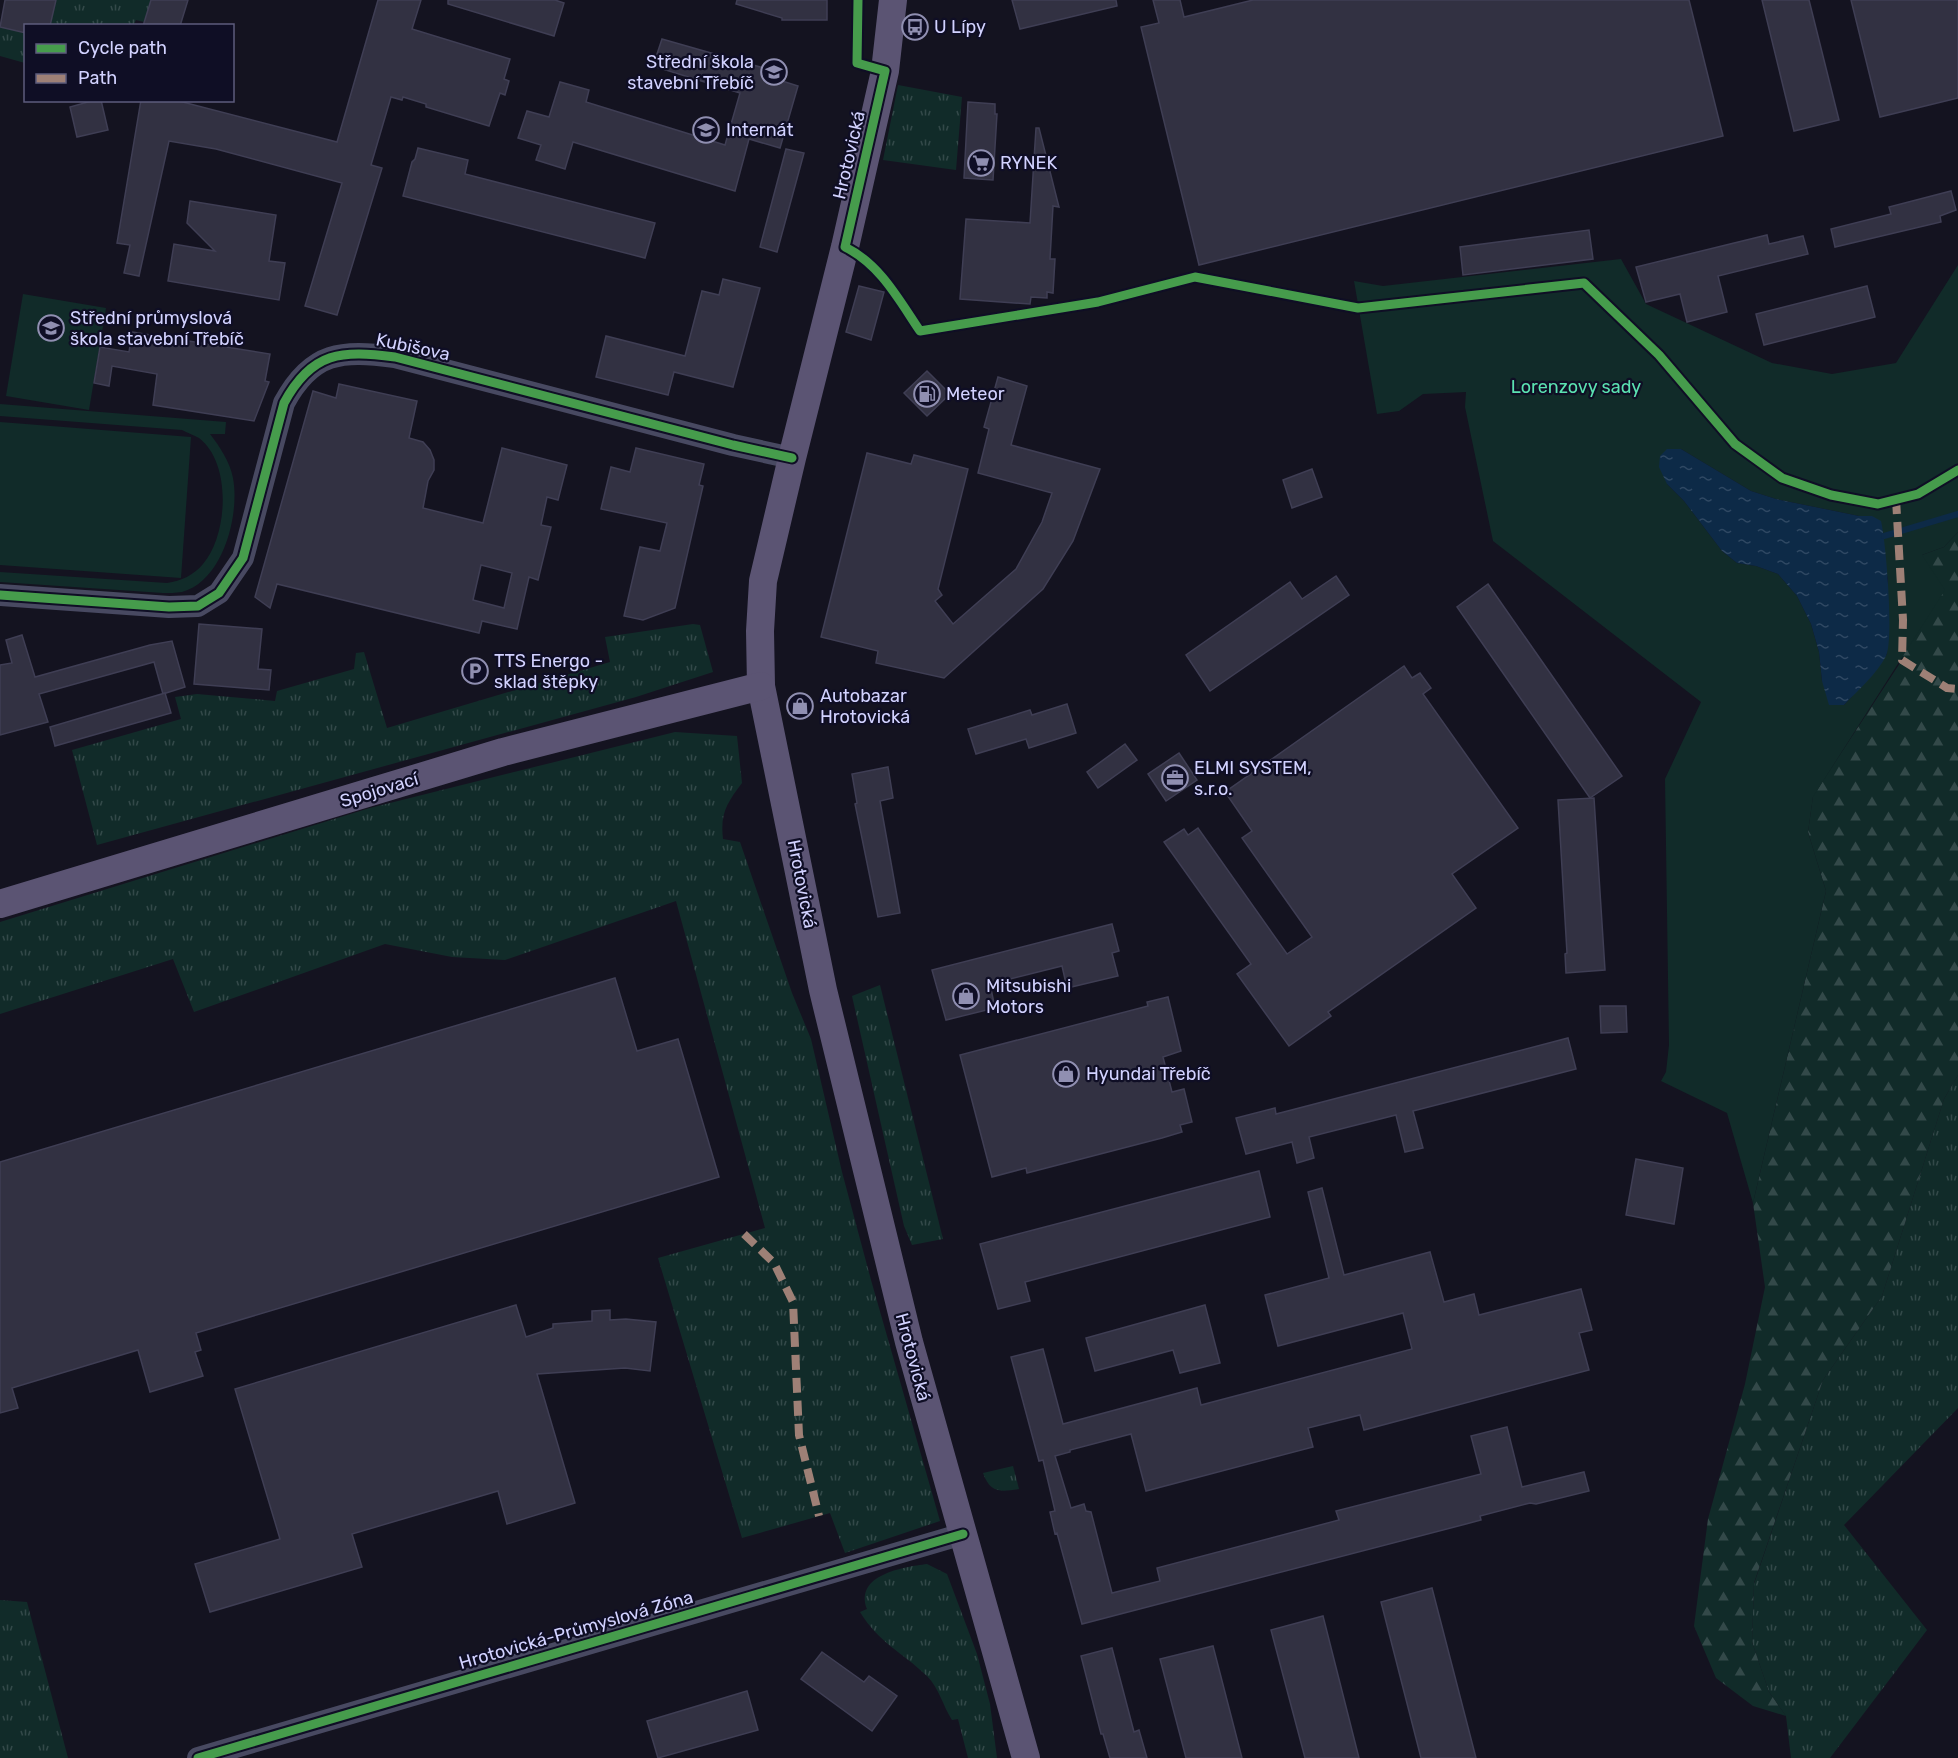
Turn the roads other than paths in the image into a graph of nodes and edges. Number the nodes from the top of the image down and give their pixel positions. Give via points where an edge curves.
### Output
1 (893, 0) edge
2 (792, 458) junction
3 (0, 595) edge
4 (761, 686) junction
5 (0, 904) edge
6 (963, 1534) junction
7 (198, 1758) edge
8 (1026, 1758) edge

1 - 2 main road, Hrotovická via 885,71
2 - 3 street, Kubišova via 395,357 346,353 323,360 295,383 284,403 243,558 219,593 198,606 170,607
2 - 4 main road, Hrotovická via 763,581
4 - 5 main road, Spojovací via 502,752
4 - 6 main road, Hrotovická via 823,990 909,1342
6 - 7 street, Hrotovická-Průmyslová Zóna
6 - 8 main road, Hrotovická

